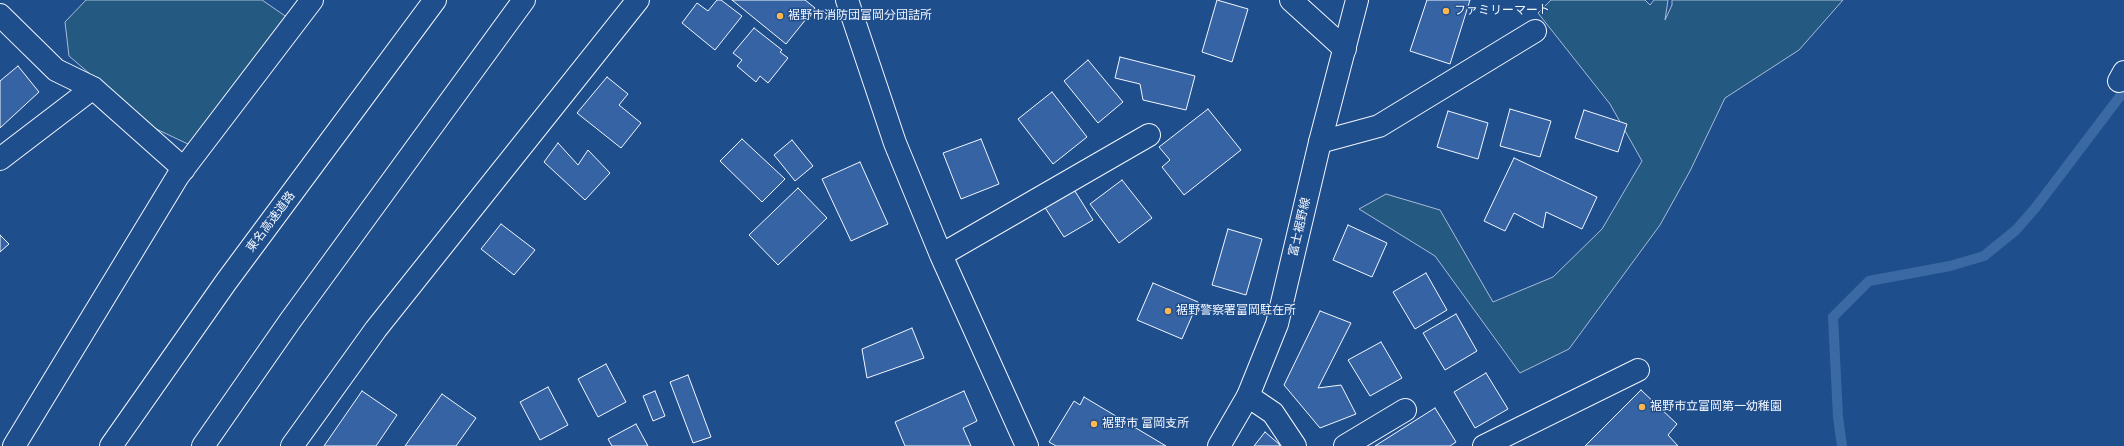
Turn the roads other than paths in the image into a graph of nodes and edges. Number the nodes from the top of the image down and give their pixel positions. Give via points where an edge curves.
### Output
1 (312, 0) edge
2 (435, 0) edge
3 (524, 0) edge
4 (638, 0) edge
5 (846, 0) edge
6 (1291, 0) edge
7 (1357, 0) edge
8 (0, 15) edge
9 (1535, 31) dead end
10 (1345, 49) junction
11 (93, 88) junction
12 (1149, 135) dead end
13 (1320, 142) junction
14 (0, 159) edge
15 (184, 169) junction
16 (941, 255) junction
17 (1638, 370) dead end
18 (1248, 396) junction
19 (1405, 410) dead end
20 (14, 446) edge
21 (111, 446) edge
22 (203, 446) edge
23 (292, 446) edge
24 (1027, 446) edge
25 (1219, 446) edge
26 (1295, 446) edge
27 (1345, 446) edge
28 (1484, 446) edge

1 - 15 main road
2 - 21 main road, 東名高速道路 via 226,282
3 - 22 main road via 290,321
4 - 23 main road via 376,329
5 - 16 main road via 895,142
6 - 10 main road
7 - 10 main road, 富士裾野線
8 - 11 main road via 56,70
9 - 13 main road via 1379,126
10 - 13 main road, 富士裾野線
11 - 14 main road
11 - 15 main road
12 - 16 main road
13 - 18 main road, 富士裾野線 via 1277,324
15 - 20 main road
16 - 24 main road
17 - 28 main road
18 - 25 main road, 富士裾野線
18 - 26 main road via 1273,413
19 - 27 main road

